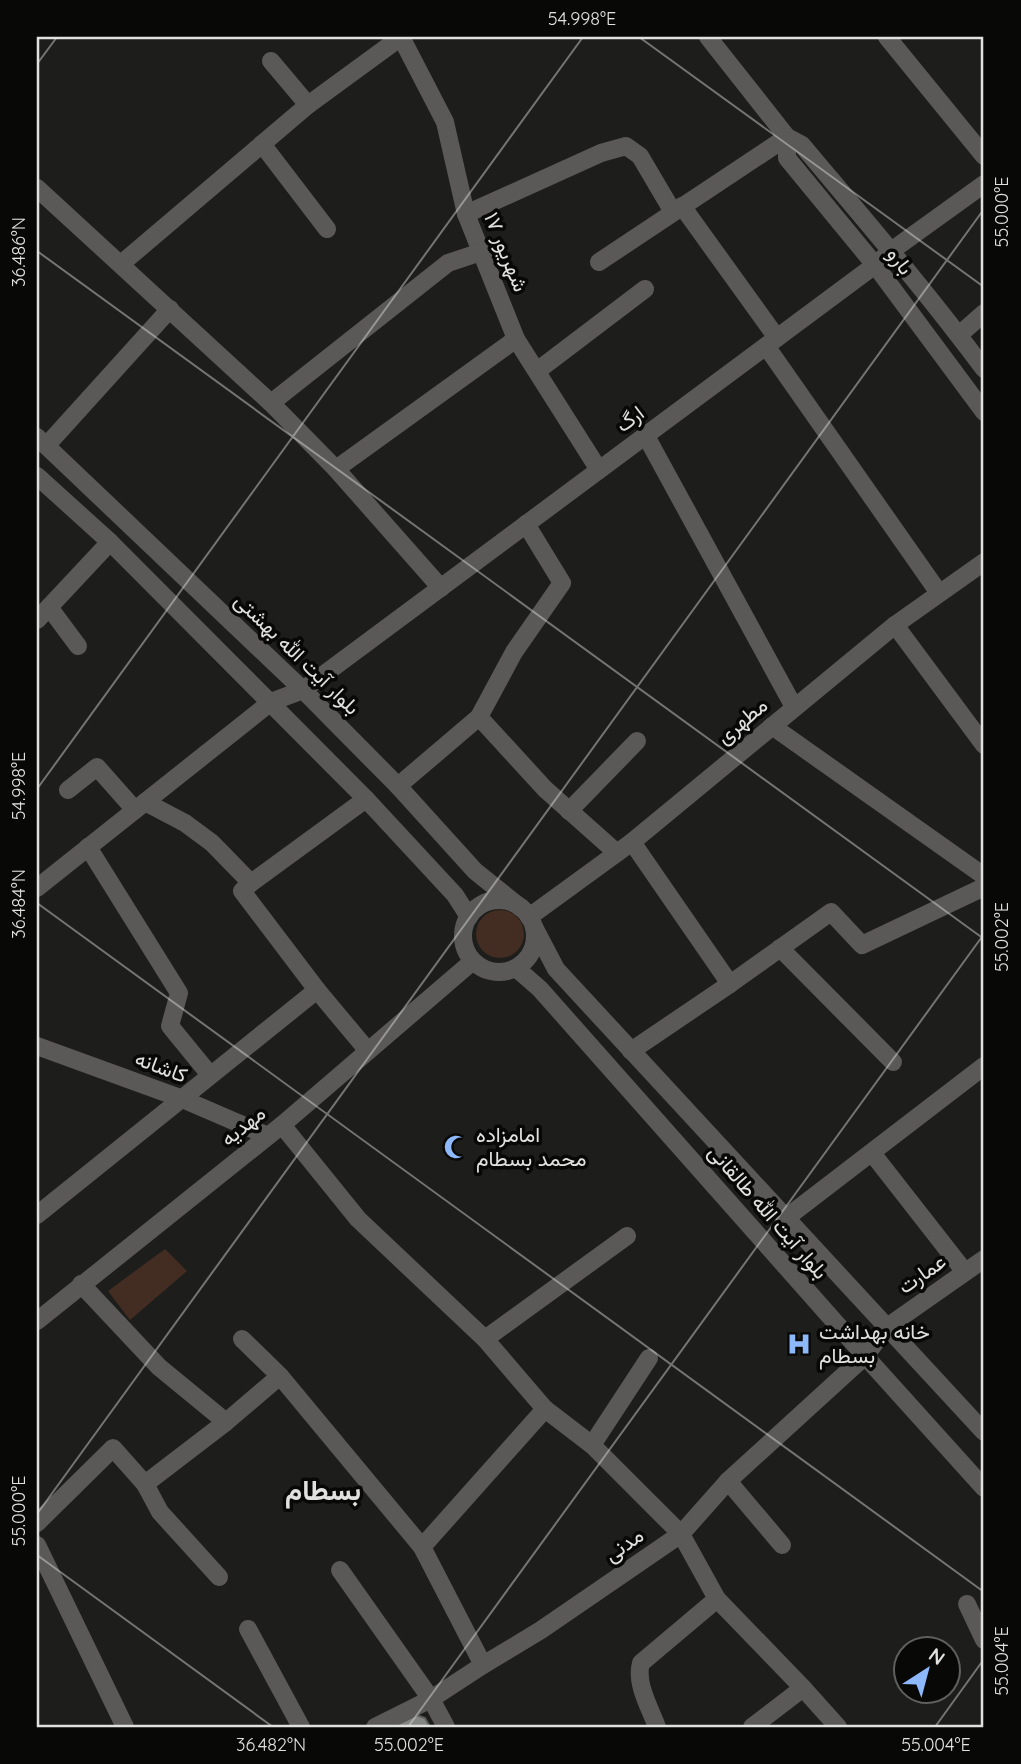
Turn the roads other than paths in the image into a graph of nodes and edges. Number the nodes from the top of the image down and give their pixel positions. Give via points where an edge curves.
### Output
1 (401, 37) edge
2 (708, 37) edge
3 (887, 37) edge
4 (271, 61) dead end
5 (308, 105) junction
6 (787, 137) junction
7 (262, 144) junction
8 (984, 156) edge
9 (984, 184) edge
10 (37, 188) edge
11 (678, 209) junction
12 (466, 214) junction
13 (327, 229) dead end
14 (891, 251) junction
15 (481, 252) junction
16 (599, 262) dead end
17 (121, 264) junction
18 (875, 265) junction
19 (645, 289) dead end
20 (170, 309) junction
21 (984, 313) edge
22 (959, 335) junction
23 (516, 339) junction
24 (772, 342) junction
25 (984, 369) edge
26 (537, 371) junction
27 (271, 403) junction
28 (984, 412) edge
29 (646, 436) junction
30 (42, 441) edge
31 (336, 469) junction
32 (599, 470) junction
33 (37, 476) edge
34 (526, 524) junction
35 (110, 542) junction
36 (984, 562) edge
37 (441, 588) junction
38 (939, 593) junction
39 (49, 607) junction
40 (37, 620) edge
41 (895, 625) junction
42 (78, 646) dead end
43 (303, 690) junction
44 (271, 702) junction
45 (794, 707) junction
46 (479, 717) junction
47 (772, 726) junction
48 (637, 741) dead end
49 (984, 745) edge
50 (398, 786) junction
51 (68, 790) dead end
52 (366, 799) junction
53 (140, 806) junction
54 (569, 811) junction
55 (88, 847) junction
56 (624, 847) junction
57 (984, 876) edge
58 (251, 883) junction
59 (984, 887) edge
60 (37, 888) edge
61 (469, 917) junction
62 (528, 917) junction
63 (780, 948) junction
64 (473, 961) junction
65 (516, 968) junction
66 (730, 984) junction
67 (317, 990) junction
68 (37, 1046) edge
69 (368, 1051) junction
70 (631, 1051) junction
71 (893, 1062) dead end
72 (983, 1069) edge
73 (209, 1075) junction
74 (180, 1098) junction
75 (275, 1130) junction
76 (872, 1153) junction
77 (37, 1214) edge
78 (786, 1219) junction
79 (627, 1236) dead end
80 (984, 1259) edge
81 (965, 1272) junction
82 (81, 1284) junction
83 (37, 1321) edge
84 (887, 1327) junction
85 (242, 1339) dead end
86 (485, 1339) junction
87 (864, 1356) junction
88 (649, 1358) dead end
89 (281, 1376) junction
90 (545, 1409) junction
91 (226, 1422) junction
92 (984, 1432) edge
93 (592, 1445) junction
94 (728, 1481) junction
95 (145, 1484) junction
96 (984, 1488) edge
97 (37, 1523) edge
98 (681, 1534) junction
99 (37, 1545) edge
100 (782, 1545) dead end
101 (422, 1547) junction
102 (340, 1570) dead end
103 (219, 1577) dead end
104 (717, 1599) junction
105 (967, 1604) dead end
106 (248, 1629) dead end
107 (984, 1640) edge
108 (482, 1665) junction
109 (803, 1688) junction
110 (431, 1699) junction
111 (125, 1727) edge
112 (301, 1727) edge
113 (375, 1727) edge
114 (446, 1727) edge
115 (657, 1727) edge
116 (752, 1727) edge
117 (838, 1727) edge

1 - 5 street
1 - 12 street, ۱۷ شهریور via 445,122
2 - 6 street, بارو
3 - 8 street
4 - 5 street
5 - 7 street
6 - 11 street
6 - 14 street, بارو via 802,145
6 - 18 street, بارو via 787,158
7 - 13 street
7 - 17 street
9 - 14 street, ارگ
10 - 17 street
11 - 12 street via 640,156 626,146
11 - 16 street
11 - 24 street
12 - 15 street, ۱۷ شهریور
14 - 18 street, ارگ
14 - 22 street, بارو
15 - 23 street, ۱۷ شهریور
15 - 27 street via 448,263
17 - 20 street
18 - 24 street, ارگ
18 - 28 street, بارو
19 - 26 street
20 - 27 street
20 - 30 street
21 - 22 street
22 - 25 street, بارو
23 - 26 street, ۱۷ شهریور
23 - 31 street
24 - 29 street, ارگ
24 - 38 street
26 - 32 street, ۱۷ شهریور
27 - 31 street
29 - 32 street, ارگ
29 - 45 street
30 - 43 street, بلوار آیت الله بهشتی
31 - 37 street
32 - 34 street, ارگ
33 - 35 street
34 - 37 street, ارگ
34 - 46 street via 562,583 514,652
35 - 39 street
35 - 44 street
36 - 38 street, مطهری
37 - 43 street, ارگ
38 - 41 street, مطهری
39 - 40 street
39 - 42 street
41 - 45 street, مطهری
41 - 49 street
43 - 44 street, ارگ
43 - 50 street, بلوار آیت الله بهشتی
44 - 52 street
44 - 53 street, ارگ
45 - 47 street, مطهری
46 - 50 street
46 - 54 street
47 - 56 street, مطهری
47 - 57 street
48 - 54 street
50 - 62 street, بلوار آیت الله بهشتی via 475,871
51 - 53 street via 97,767
52 - 58 street
52 - 61 street via 455,895
53 - 55 street, ارگ
53 - 58 street via 185,823
54 - 56 street
55 - 60 street, ارگ
55 - 73 street via 179,993 170,1026
56 - 62 street, مطهری
56 - 66 street
58 - 67 street via 242,891
59 - 63 street via 862,944 831,912
61 - 62 street via 487,902 499,900 510,902
61 - 64 street via 463,939
62 - 65 street via 535,939 532,951
62 - 70 street, بلوار آیت الله طالقانی via 556,969
63 - 66 street
63 - 71 street
64 - 65 street via 493,972
64 - 69 street, مهدیه
65 - 87 street, بلوار آیت الله طالقانی via 540,989
66 - 70 street
67 - 69 street
67 - 73 street
68 - 74 street, کاشانه
69 - 75 street, مهدیه
70 - 78 street, بلوار آیت الله طالقانی
72 - 76 street
73 - 74 street
74 - 75 street, کاشانه
74 - 77 street
75 - 82 street, مهدیه
75 - 86 street via 358,1219
76 - 78 street
76 - 81 street
78 - 84 street, بلوار آیت الله طالقانی
79 - 86 street
80 - 81 street, عمارت
81 - 84 street, عمارت
82 - 83 street, مهدیه
82 - 91 street via 159,1367
84 - 87 street, عمارت
84 - 92 street, بلوار آیت الله طالقانی
85 - 89 street
86 - 90 street
87 - 94 street, مدنی
87 - 96 street, بلوار آیت الله طالقانی
88 - 93 street
89 - 91 street
89 - 101 street
90 - 93 street
90 - 101 street
91 - 95 street
93 - 98 street
94 - 98 street, مدنی
94 - 100 street
95 - 97 street via 113,1448
95 - 103 street via 160,1512
98 - 104 street
98 - 108 street, مدنی
99 - 111 street
101 - 108 street
102 - 110 street
104 - 109 street
104 - 115 street via 641,1663 640,1681
105 - 107 street
106 - 112 street
108 - 110 street, مدنی
109 - 116 street
109 - 117 street
110 - 113 street, مدنی
110 - 114 street

